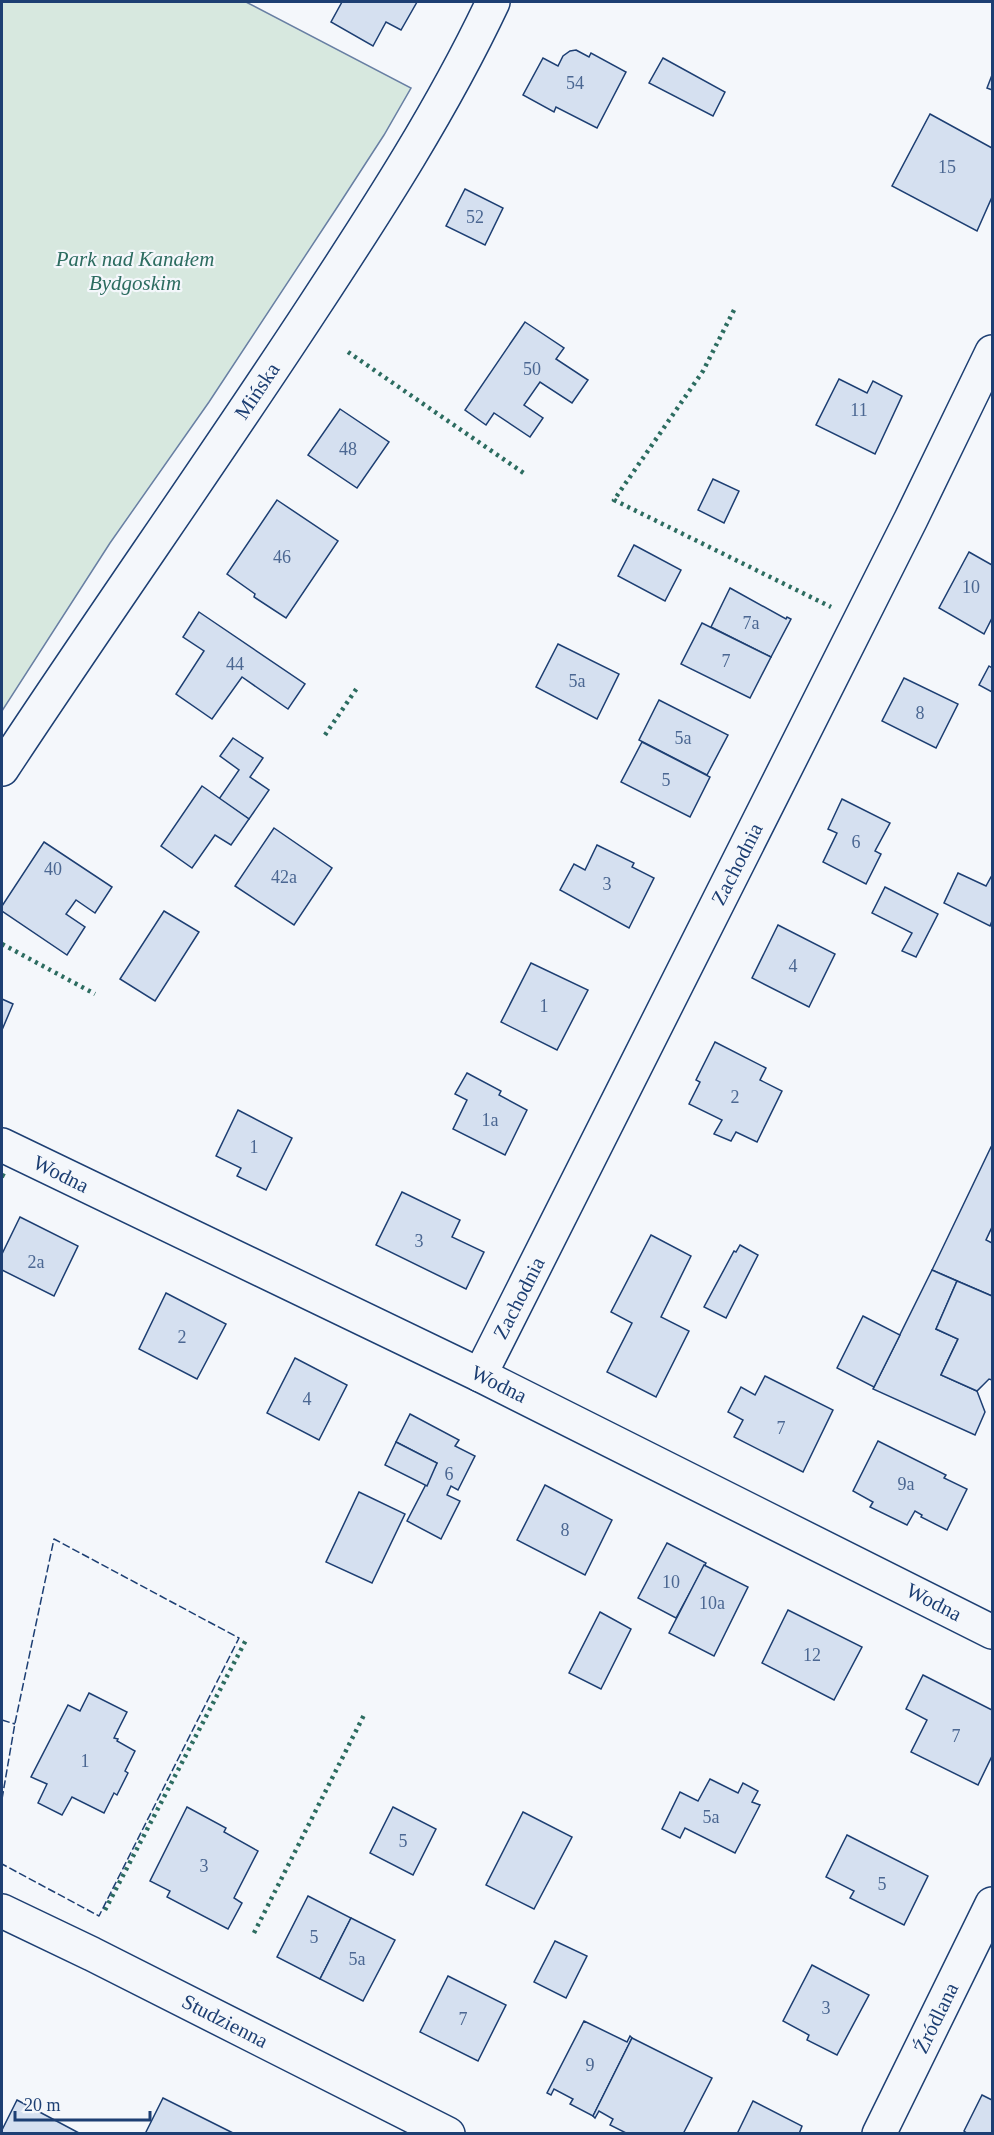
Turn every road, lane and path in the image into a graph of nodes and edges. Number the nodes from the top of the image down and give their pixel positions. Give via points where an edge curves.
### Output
1 (493, 2) edge
2 (993, 352) edge
3 (2, 769) edge
4 (2, 1145) edge
5 (480, 1375) junction
6 (993, 1632) edge
7 (993, 1904) edge
8 (2, 1911) edge
9 (448, 2133) edge
10 (879, 2133) edge

1 - 3 street, Mińska via 382,202
2 - 5 street, Zachodnia
4 - 5 street, Wodna
5 - 6 street, Wodna
7 - 10 street, Źródlana
8 - 9 street, Studzienna

